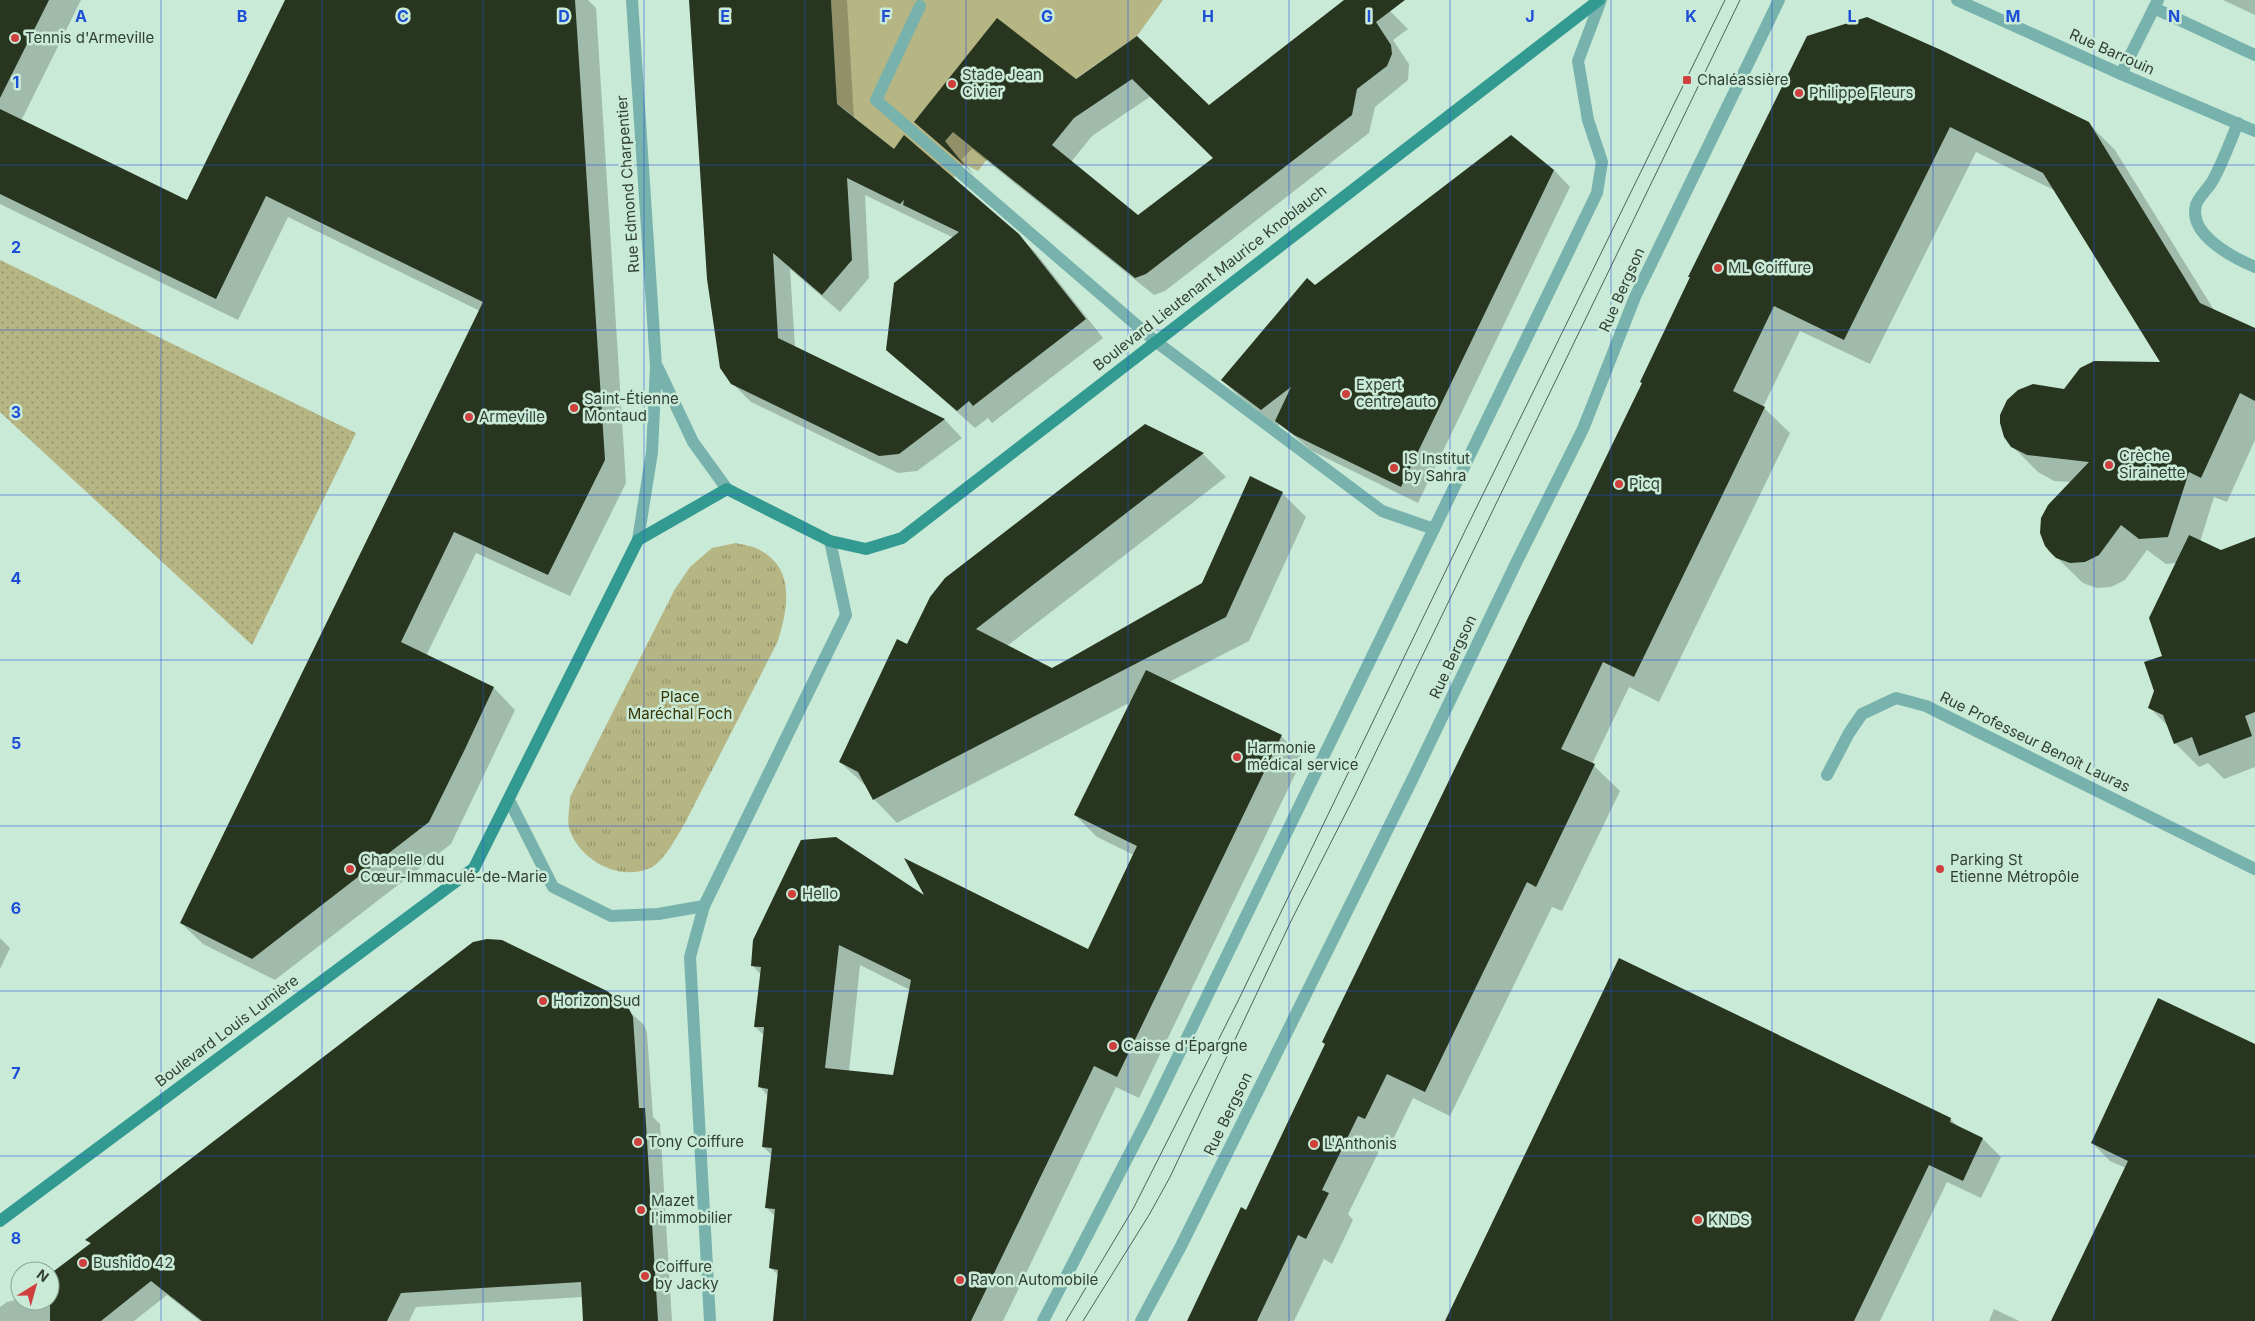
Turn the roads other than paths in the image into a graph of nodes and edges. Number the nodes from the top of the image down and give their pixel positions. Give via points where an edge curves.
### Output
1 (632, 0) edge
2 (1600, 0) edge
3 (1778, 0) edge
4 (1957, 0) edge
5 (2156, 4) edge
6 (920, 6) dead end
7 (2255, 55) edge
8 (2121, 74) junction
9 (2238, 123) junction
10 (2255, 131) edge
11 (2255, 267) edge
12 (1155, 341) junction
13 (656, 366) junction
14 (727, 489) junction
15 (1434, 530) junction
16 (638, 540) junction
17 (830, 541) junction
18 (1827, 775) dead end
19 (509, 800) junction
20 (2255, 869) edge
21 (704, 906) junction
22 (0, 1221) edge
23 (710, 1321) edge
24 (1043, 1321) edge
25 (1141, 1321) edge

1 - 13 street, Rue Edmond Charpentier
2 - 12 main road, Boulevard Lieutenant Maurice Knoblauch
2 - 15 street via 1578,61 1588,120 1602,162 1597,193
3 - 25 street, Rue Bergson via 1635,297 1583,428 1413,778
4 - 8 street, Rue Barrouin
5 - 7 street
5 - 8 street
6 - 12 street via 876,100
8 - 9 street, Rue Barrouin
9 - 10 street, Rue Barrouin
9 - 11 street via 2214,179 2196,205 2197,223 2213,243
12 - 15 street via 1382,511
12 - 17 main road, Boulevard Lieutenant Maurice Knoblauch via 902,538 866,549
13 - 14 street, Rue Edmond Charpentier via 693,442
13 - 16 street, Rue Edmond Charpentier via 652,452
14 - 16 main road
14 - 17 main road
15 - 24 street via 1148,1118
16 - 19 main road
17 - 21 street via 846,614
18 - 20 street, Rue Professeur Benoît Lauras via 1862,714 1896,698 1926,706
19 - 21 street via 553,887 611,916 658,914
19 - 22 main road, Boulevard Louis Lumière via 474,868
21 - 23 street via 690,957

